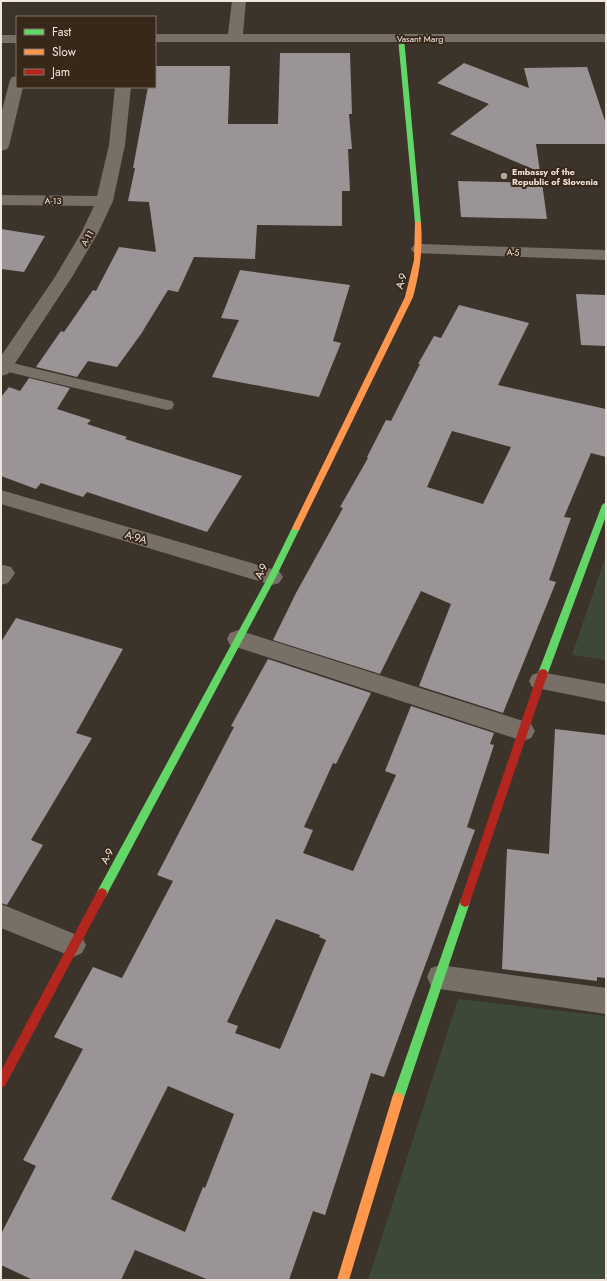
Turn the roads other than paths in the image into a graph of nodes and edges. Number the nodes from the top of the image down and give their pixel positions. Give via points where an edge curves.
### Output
1 (239, 1) edge
2 (235, 37) junction
3 (156, 38) edge
4 (401, 38) junction
5 (606, 38) edge
6 (1, 39) edge
7 (16, 39) edge
8 (16, 84) edge
9 (123, 88) edge
10 (1, 146) edge
11 (1, 200) edge
12 (104, 200) junction
13 (420, 249) junction
14 (606, 255) edge
15 (2, 368) edge
16 (167, 405) dead end
17 (1, 497) edge
18 (606, 505) edge
19 (272, 577) junction
20 (238, 638) junction
21 (540, 681) junction
22 (606, 693) edge
23 (523, 731) junction
24 (1, 916) edge
25 (73, 945) junction
26 (440, 977) junction
27 (606, 1001) edge
28 (1, 1082) edge
29 (343, 1280) edge

1 - 2 street
2 - 3 street, Vasant Marg
2 - 4 street, Vasant Marg
4 - 5 street, Vasant Marg
4 - 13 street, A-9
6 - 7 street
8 - 10 street
9 - 12 street, A-11 via 119,129
11 - 12 street, A-13
12 - 15 street, A-11 via 95,223 55,292
13 - 14 street, A-5
13 - 19 street, A-9 via 417,272 409,297
15 - 16 lane
17 - 19 street, A-9A
18 - 21 street
19 - 20 street, A-9
20 - 23 street
20 - 25 street, A-9
21 - 22 street
21 - 23 street
23 - 26 street
24 - 25 street
25 - 28 street, A-9
26 - 27 street
26 - 29 street via 400,1094

